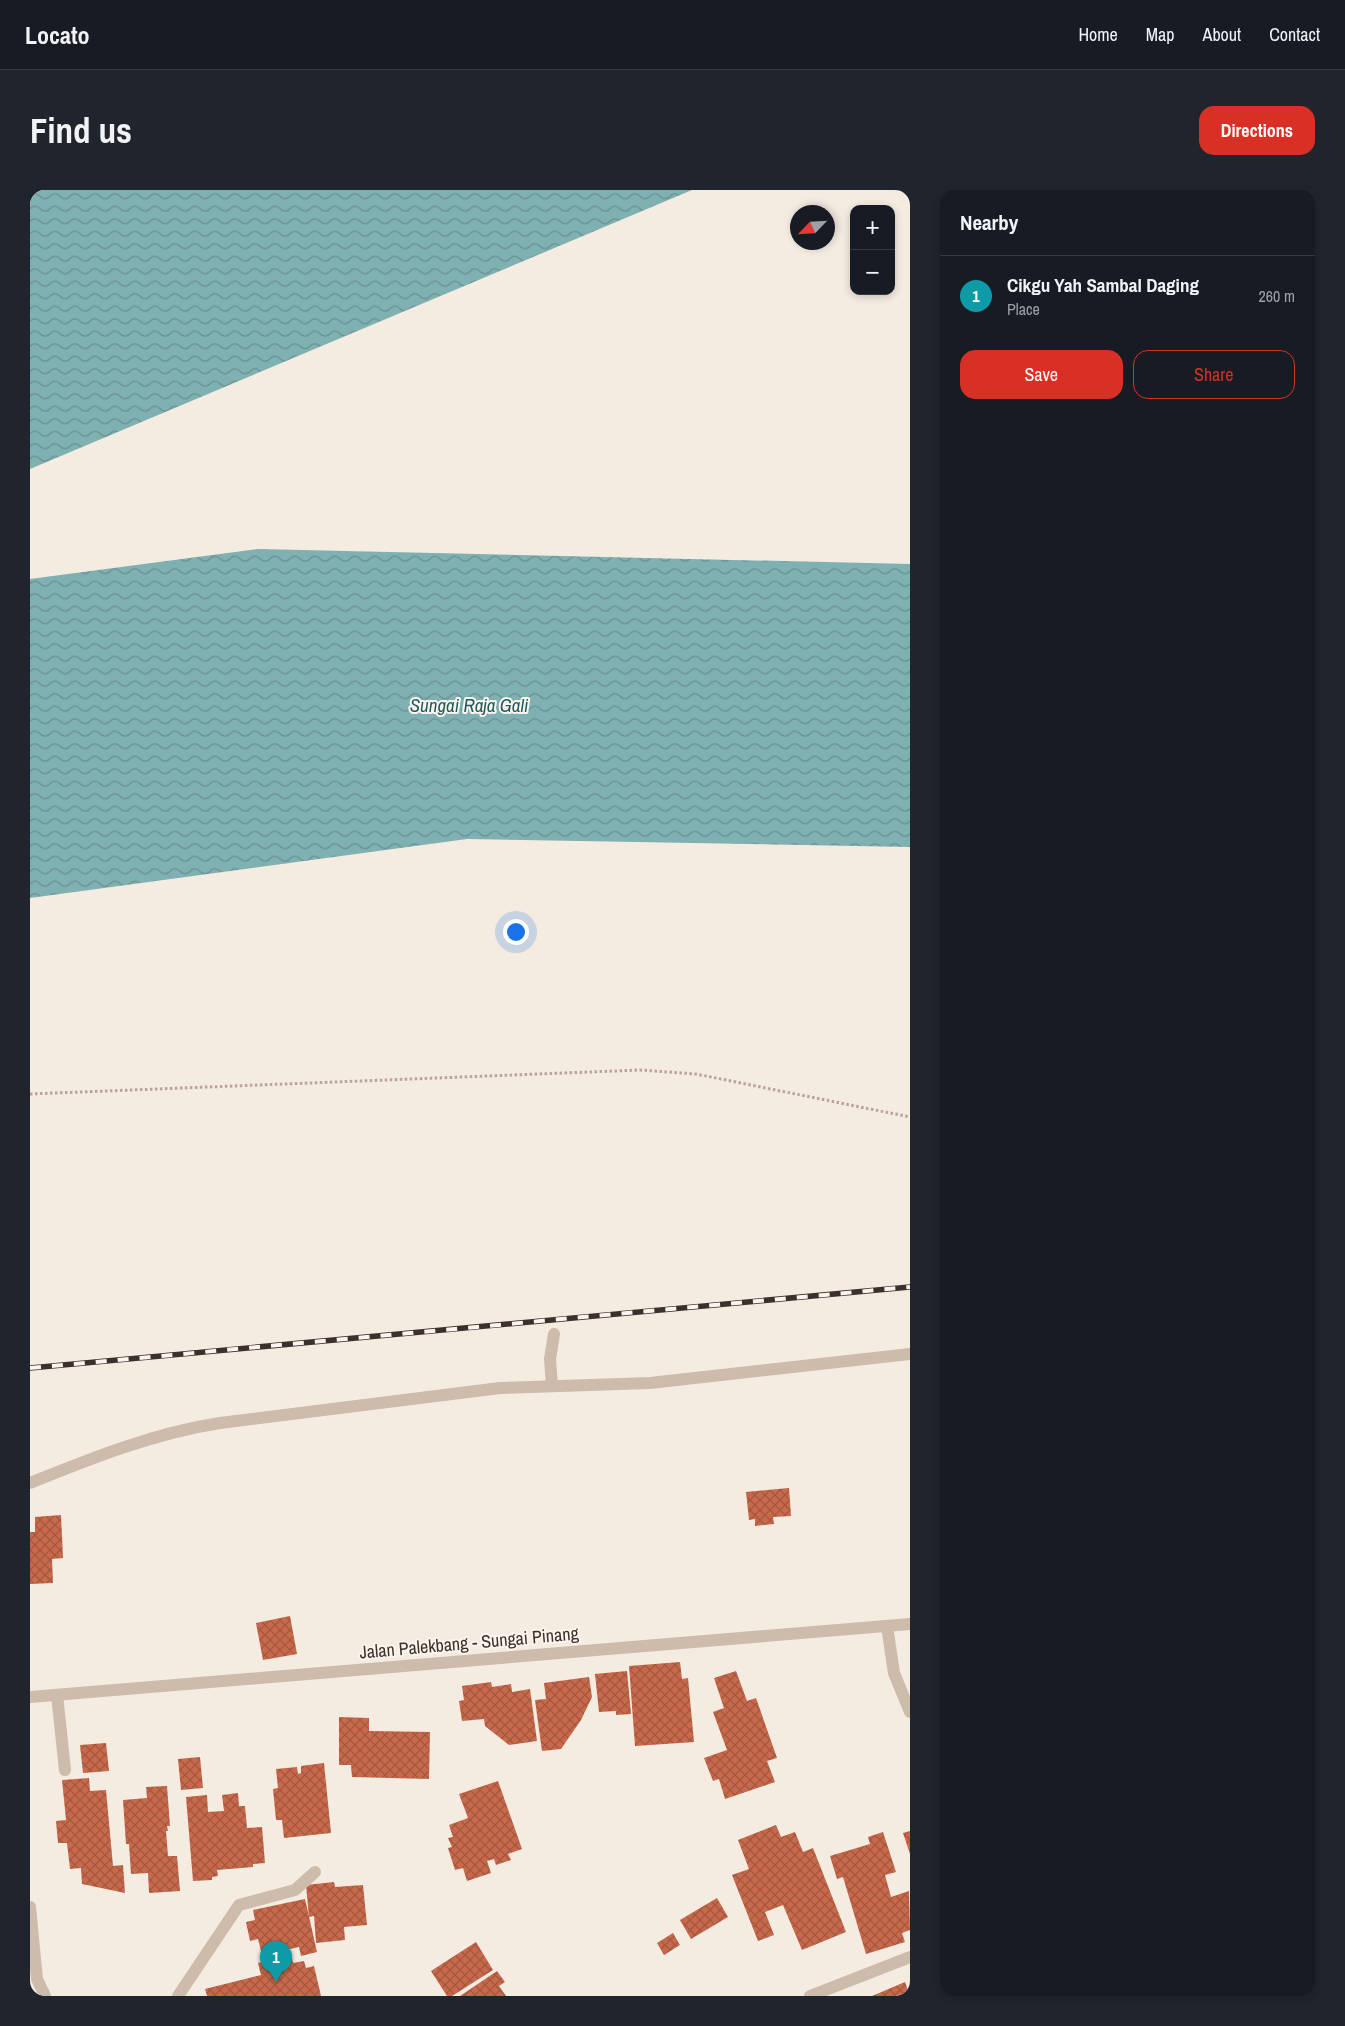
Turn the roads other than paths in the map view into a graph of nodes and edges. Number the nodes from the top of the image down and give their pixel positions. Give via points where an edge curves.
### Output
1 (554, 1334) dead end
2 (910, 1354) edge
3 (552, 1386) junction
4 (30, 1483) edge
5 (910, 1624) edge
6 (887, 1626) junction
7 (57, 1695) junction
8 (30, 1697) edge
9 (910, 1712) edge
10 (65, 1770) dead end
11 (314, 1872) dead end
12 (30, 1907) edge
13 (910, 1957) edge
14 (45, 1996) edge
15 (178, 1996) edge
16 (810, 1996) edge

1 - 3 street via 550,1359
2 - 3 street via 650,1383
3 - 4 street via 500,1388 197,1426 109,1452
5 - 6 street, Jalan Palekbang - Sungai Pinang
6 - 7 street, Jalan Palekbang - Sungai Pinang
6 - 9 street via 894,1673
7 - 8 street, Jalan Palekbang - Sungai Pinang
7 - 10 street
11 - 15 street via 295,1890 239,1906
12 - 14 street via 37,1979
13 - 16 street

